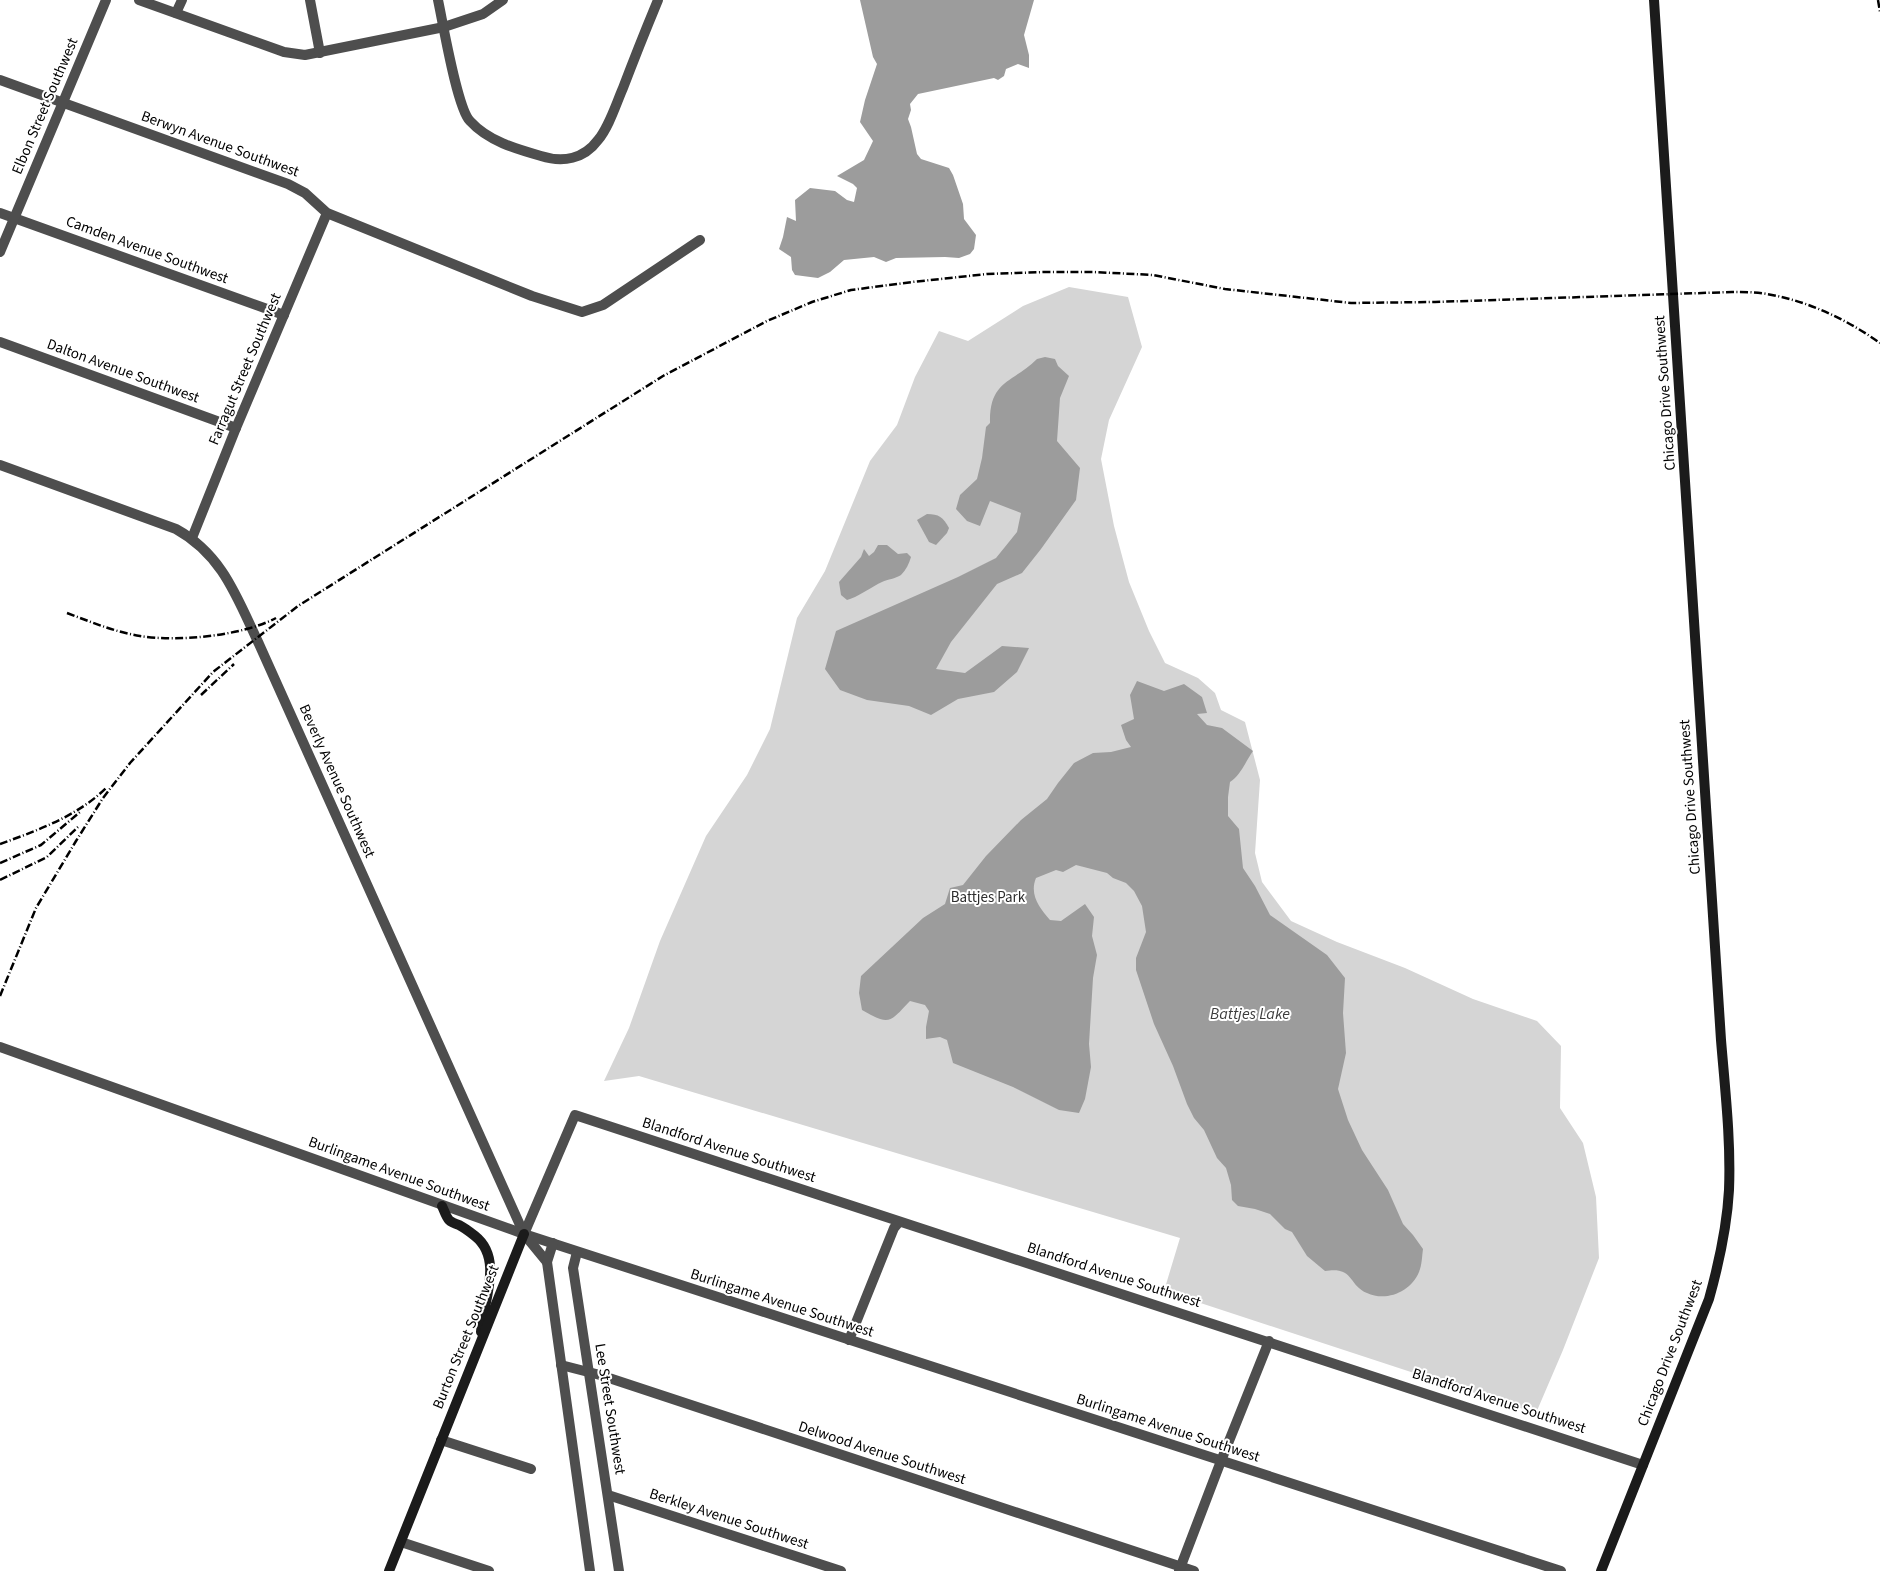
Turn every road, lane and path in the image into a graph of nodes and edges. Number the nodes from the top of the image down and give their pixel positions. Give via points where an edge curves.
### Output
1 (106, 0) edge
2 (139, 0) edge
3 (182, 0) edge
4 (310, 0) edge
5 (438, 0) edge
6 (503, 0) edge
7 (658, 0) edge
8 (1654, 0) edge
9 (176, 13) junction
10 (444, 27) junction
11 (320, 53) junction
12 (0, 80) edge
13 (63, 103) junction
14 (0, 213) edge
15 (327, 213) junction
16 (14, 218) junction
17 (700, 240) dead end
18 (0, 252) edge
19 (284, 316) junction
20 (0, 342) edge
21 (236, 428) junction
22 (0, 465) edge
23 (192, 538) junction
24 (0, 1048) edge
25 (575, 1115) joint
26 (442, 1206) junction
27 (899, 1222) junction
28 (524, 1234) junction
29 (553, 1244) junction
30 (577, 1252) junction
31 (547, 1262) junction
32 (849, 1340) junction
33 (1269, 1341) junction
34 (480, 1343) junction
35 (561, 1365) junction
36 (590, 1372) junction
37 (441, 1440) junction
38 (1221, 1461) junction
39 (1643, 1465) junction
40 (531, 1469) dead end
41 (608, 1495) junction
42 (401, 1542) junction
43 (1180, 1569) edge
44 (389, 1571) edge
45 (489, 1571) edge
46 (590, 1571) edge
47 (619, 1571) edge
48 (841, 1571) edge
49 (1194, 1571) edge
50 (1561, 1571) edge
51 (1601, 1571) edge

1 - 13 street, Elbon Street Southwest
2 - 9 street
3 - 9 street
4 - 11 street
5 - 10 street
6 - 10 street via 483,14
7 - 10 street via 599,140 584,154 570,159 552,159 505,145 468,120 460,101
8 - 39 main road, Chicago Drive Southwest via 1729,1175 1724,1234 1709,1299
9 - 11 street via 284,52
10 - 11 street
12 - 13 street, Berwyn Avenue Southwest
13 - 15 street, Berwyn Avenue Southwest via 288,184 305,193
13 - 16 street, Elbon Street Southwest
14 - 16 street, Camden Avenue Southwest
15 - 17 street, Berwyn Avenue Southwest via 532,296 582,312 603,305
15 - 19 street, Farragut Street Southwest
16 - 18 street, Elbon Street Southwest
16 - 19 street, Camden Avenue Southwest
19 - 21 street, Farragut Street Southwest
20 - 21 street, Dalton Avenue Southwest
21 - 23 street, Farragut Street Southwest
22 - 23 street, Beverly Avenue Southwest via 176,529
23 - 28 street, Beverly Avenue Southwest via 223,570 234,590
24 - 26 street, Burlingame Avenue Southwest
25 - 27 street, Blandford Avenue Southwest
25 - 28 street, Burton Street Southwest
26 - 28 street, Burlingame Avenue Southwest
26 - 34 main road via 449,1220 479,1239 491,1262
27 - 32 street
27 - 33 street, Blandford Avenue Southwest
28 - 29 street, Burlingame Avenue Southwest
28 - 31 street
28 - 34 main road, Burton Street Southwest
29 - 30 street, Burlingame Avenue Southwest
29 - 31 street
30 - 32 street, Burlingame Avenue Southwest
30 - 36 street, Lee Street Southwest via 573,1268
31 - 35 street
32 - 38 street, Burlingame Avenue Southwest
33 - 38 street
33 - 39 street, Blandford Avenue Southwest
34 - 37 main road, Burton Street Southwest
35 - 36 street, Delwood Avenue Southwest
35 - 46 street
36 - 41 street, Lee Street Southwest
36 - 43 street, Delwood Avenue Southwest
37 - 40 street
37 - 42 main road, Burton Street Southwest
38 - 43 street
38 - 50 street, Burlingame Avenue Southwest
39 - 51 main road, Chicago Drive Southwest
41 - 47 street, Lee Street Southwest
41 - 48 street, Berkley Avenue Southwest
42 - 44 main road, Burton Street Southwest
42 - 45 street
43 - 49 street, Delwood Avenue Southwest

